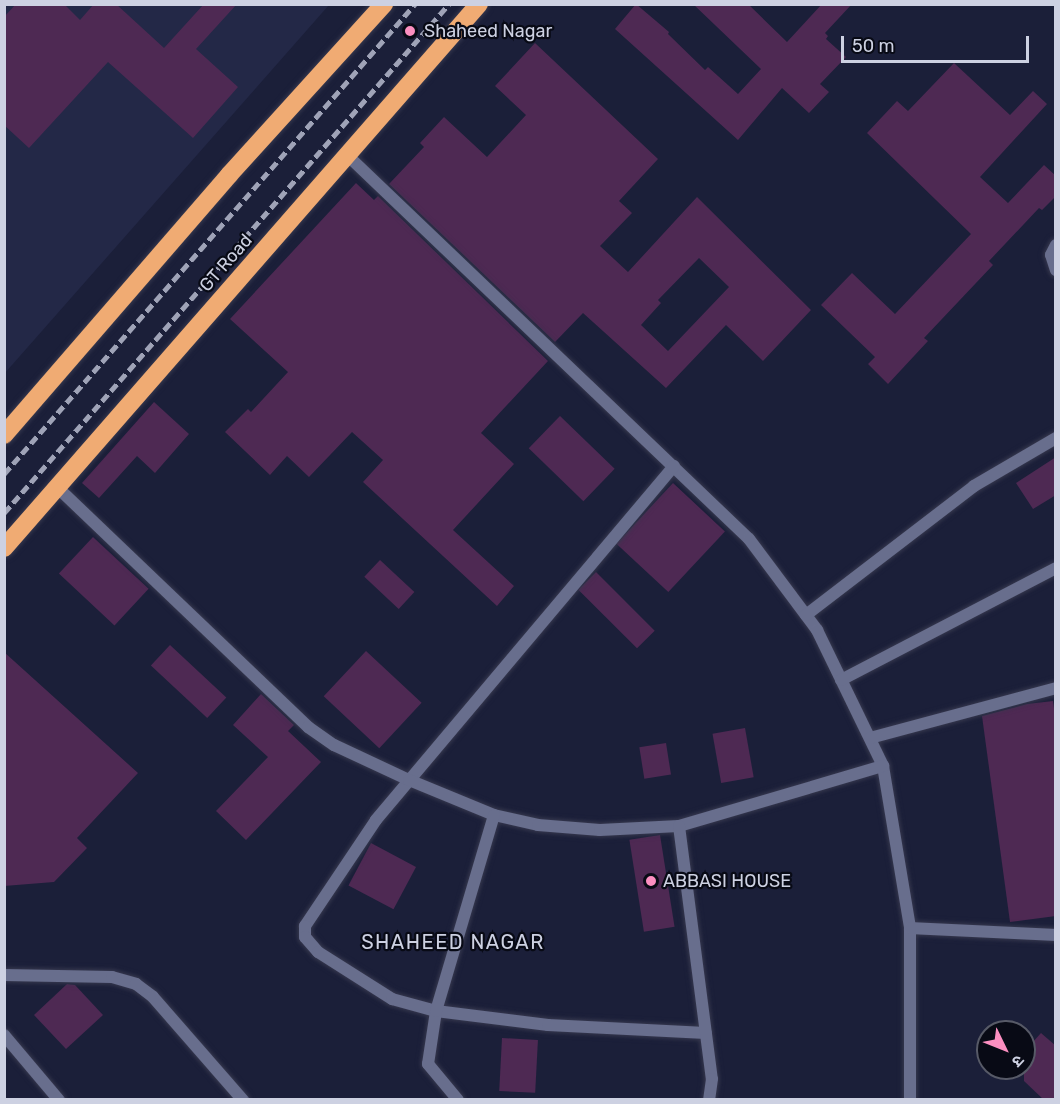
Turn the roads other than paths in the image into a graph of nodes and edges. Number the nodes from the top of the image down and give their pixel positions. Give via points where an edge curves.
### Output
1 (384, 4) edge
2 (478, 4) edge
3 (346, 154) junction
4 (1056, 245) edge
5 (1056, 270) edge
6 (4, 435) edge
7 (1056, 438) edge
8 (674, 466) junction
9 (57, 487) junction
10 (4, 548) edge
11 (1056, 568) edge
12 (806, 615) junction
13 (841, 680) junction
14 (1056, 688) edge
15 (870, 738) junction
16 (883, 766) junction
17 (409, 780) junction
18 (494, 815) junction
19 (679, 826) junction
20 (910, 928) junction
21 (1056, 934) edge
22 (4, 975) edge
23 (436, 1011) junction
24 (706, 1033) junction
25 (4, 1035) edge
26 (59, 1100) edge
27 (243, 1100) edge
28 (458, 1100) edge
29 (709, 1100) edge
30 (910, 1100) edge

1 - 6 highway via 229,175
2 - 3 highway, GT Road
3 - 8 street
3 - 9 highway, GT Road
4 - 5 street via 1051,255
7 - 12 street via 974,486
8 - 12 street via 749,539
8 - 17 street
9 - 10 highway, GT Road
9 - 17 street via 308,726 334,745
11 - 13 street
12 - 13 street
13 - 15 street
14 - 15 street
15 - 16 street
16 - 19 street
16 - 20 street
17 - 18 street
17 - 23 street via 376,820 315,909 305,926 305,937 318,952 392,999
18 - 19 street via 538,825 600,830
18 - 23 street
19 - 24 street
20 - 21 street
20 - 30 street
22 - 27 street via 112,977 136,984 153,997
23 - 24 street via 548,1026
23 - 28 street via 428,1064
24 - 29 street via 712,1079
25 - 26 street

